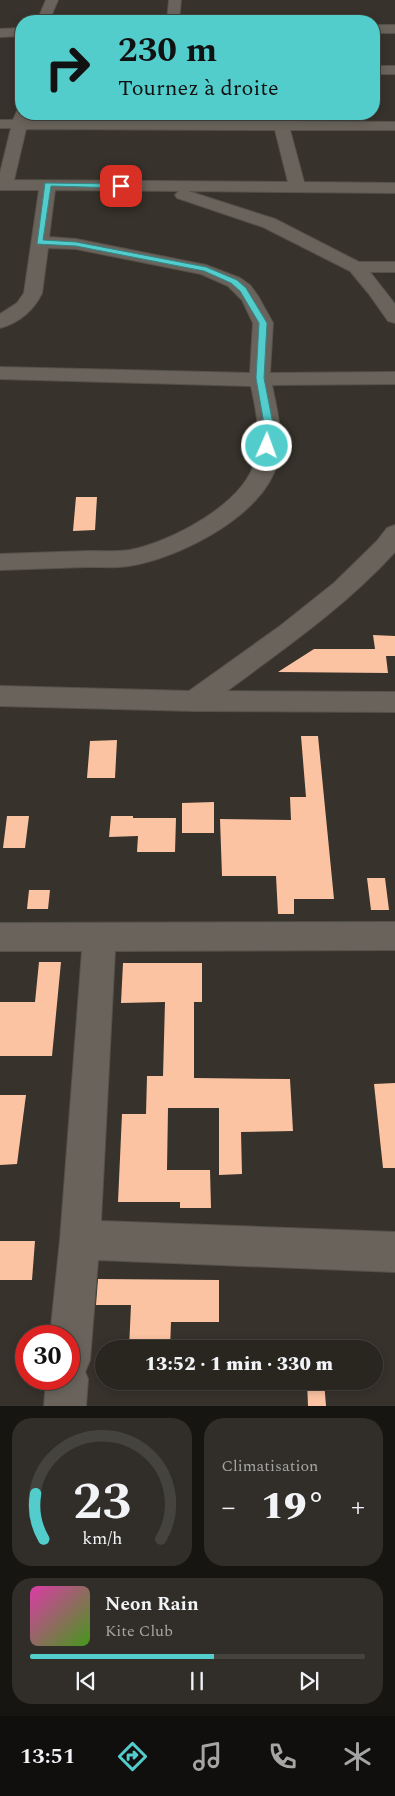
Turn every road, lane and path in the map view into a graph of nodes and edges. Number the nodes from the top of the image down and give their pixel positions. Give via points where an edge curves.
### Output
1 (52, 0) edge
2 (175, 0) edge
3 (46, 15) edge
4 (174, 15) edge
5 (380, 29) edge
6 (395, 29) edge
7 (15, 32) edge
8 (0, 33) edge
9 (380, 70) edge
10 (395, 70) edge
11 (17, 120) edge
12 (21, 120) edge
13 (279, 120) edge
14 (296, 120) edge
15 (0, 124) edge
16 (395, 126) edge
17 (48, 184) junction
18 (2, 185) edge
19 (158, 187) junction
20 (297, 187) junction
21 (395, 188) edge
22 (40, 242) junction
23 (356, 267) junction
24 (395, 267) edge
25 (395, 316) edge
26 (0, 322) edge
27 (0, 374) edge
28 (260, 378) junction
29 (395, 378) edge
30 (395, 533) edge
31 (0, 562) edge
32 (0, 696) edge
33 (194, 701) junction
34 (395, 702) edge
35 (395, 936) edge
36 (0, 937) edge
37 (99, 938) junction
38 (80, 1240) junction
39 (395, 1252) edge
40 (72, 1325) edge
41 (66, 1390) edge
42 (65, 1406) edge

1 - 3 street
2 - 4 street
5 - 6 street
7 - 8 street
9 - 10 street
11 - 15 street
12 - 18 street
13 - 20 street
14 - 16 street
17 - 18 street
17 - 19 street
17 - 22 street
19 - 20 street
19 - 23 street via 269,223
20 - 21 street
22 - 26 street via 30,301 16,314
22 - 28 street via 76,244 153,258 206,270 234,282 251,300 263,323
23 - 24 street
23 - 25 street
27 - 28 street via 212,380
28 - 29 street
28 - 31 street via 269,424 266,468 248,494 227,513 191,536 129,558
30 - 33 street via 386,547 343,588
32 - 33 street
33 - 34 street
35 - 37 street
36 - 37 street
37 - 38 street
38 - 39 street
38 - 40 street
41 - 42 street

